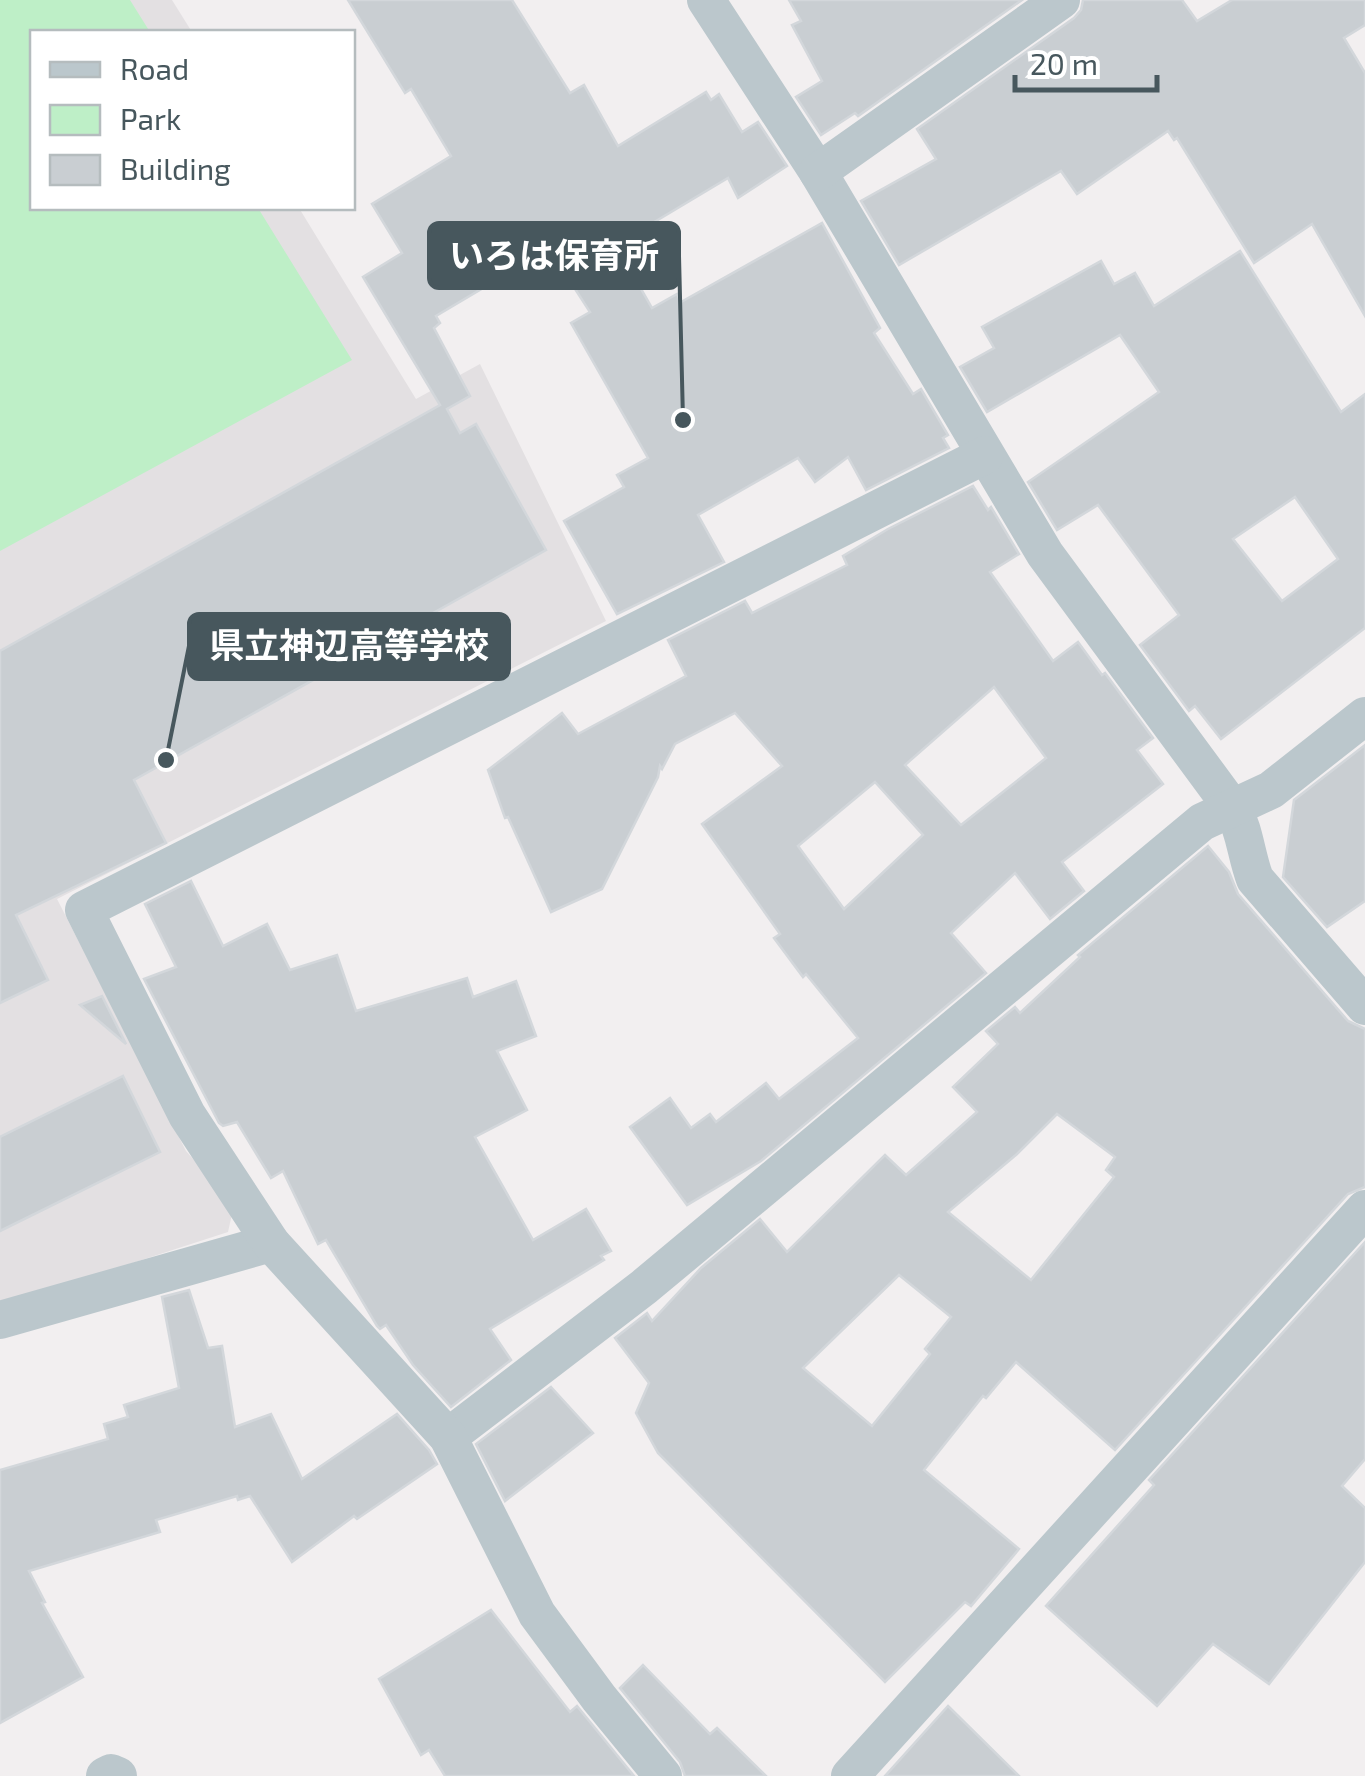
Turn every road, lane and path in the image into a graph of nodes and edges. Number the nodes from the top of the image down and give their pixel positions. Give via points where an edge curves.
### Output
1 (706, 0) edge
2 (1061, 0) edge
3 (818, 172) junction
4 (984, 455) junction
5 (1365, 716) edge
6 (1232, 808) junction
7 (1365, 1006) edge
8 (1365, 1209) edge
9 (272, 1242) junction
10 (0, 1320) edge
11 (448, 1437) junction
12 (106, 1776) edge
13 (118, 1776) edge
14 (664, 1776) edge
15 (850, 1776) edge

1 - 3 street
2 - 3 street
3 - 4 street
4 - 6 street via 1045,554
4 - 9 street via 84,910 186,1115
5 - 6 street via 1271,790
6 - 7 street via 1255,879
6 - 11 street via 1202,822 644,1287
8 - 15 street
9 - 10 street
9 - 11 street
11 - 14 street via 536,1614
12 - 13 street

